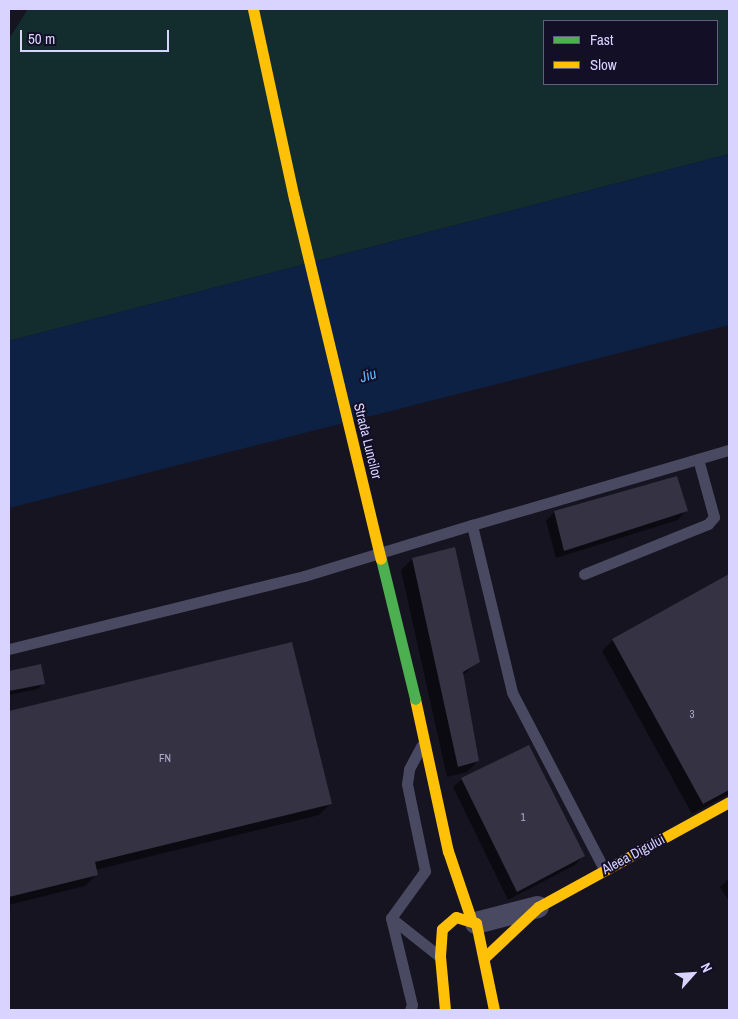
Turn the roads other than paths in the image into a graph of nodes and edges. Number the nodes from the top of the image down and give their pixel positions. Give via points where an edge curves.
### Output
1 (253, 9) edge
2 (729, 450) edge
3 (698, 459) junction
4 (472, 525) junction
5 (584, 574) dead end
6 (9, 649) edge
7 (424, 740) junction
8 (729, 802) edge
9 (448, 851) junction
10 (604, 869) junction
11 (446, 880) dead end
12 (538, 907) junction
13 (444, 909) dead end
14 (391, 918) junction
15 (474, 921) junction
16 (442, 929) junction
17 (440, 956) junction
18 (485, 957) junction
19 (410, 1010) edge
20 (445, 1010) edge
21 (494, 1010) edge

1 - 7 main road, Strada Luncilor, bridge via 294,198
2 - 3 lane
3 - 4 lane
3 - 5 lane via 714,517 708,524
4 - 6 lane via 304,576
4 - 10 lane via 512,692
7 - 9 main road, Strada Luncilor
7 - 14 lane via 409,770 407,784 425,871
8 - 10 main road, Aleea Digului
9 - 11 main road, Strada Luncilor
9 - 15 main road, Strada Luncilor
10 - 12 main road, Aleea Digului
12 - 15 street, Aleea Digului
12 - 18 main road, Aleea Digului
13 - 16 main road
14 - 17 lane
14 - 19 lane via 412,1005
15 - 16 main road via 456,917
15 - 18 main road, Strada Luncilor
16 - 17 main road
17 - 20 main road
18 - 21 main road, Strada Luncilor

